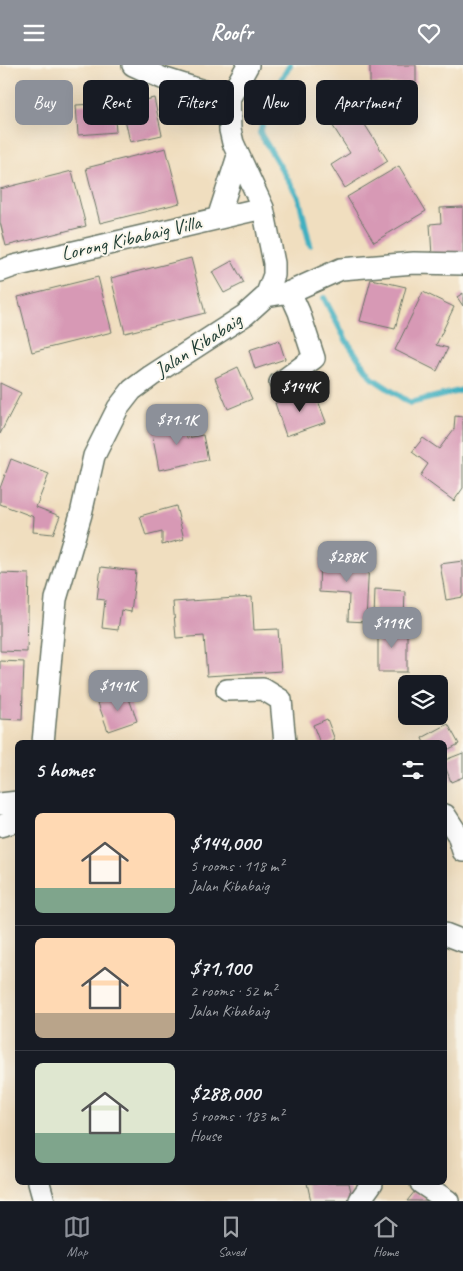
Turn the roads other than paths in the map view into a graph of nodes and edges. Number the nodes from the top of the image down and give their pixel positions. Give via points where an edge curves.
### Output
1 (133, 65) edge
2 (248, 65) edge
3 (168, 80) edge
4 (234, 90) edge
5 (230, 125) edge
6 (238, 156) junction
7 (263, 208) junction
8 (218, 218) junction
9 (463, 264) edge
10 (0, 271) edge
11 (290, 292) junction
12 (266, 296) junction
13 (280, 383) dead end
14 (227, 690) dead end
15 (43, 740) edge
16 (285, 740) edge
17 (15, 802) edge
18 (0, 804) edge
19 (447, 818) edge
20 (15, 822) edge
21 (0, 825) edge
22 (463, 851) edge
23 (447, 935) edge
24 (463, 941) edge
25 (40, 1185) edge
26 (371, 1185) edge
27 (424, 1185) edge
28 (360, 1200) edge
29 (44, 1201) edge
30 (448, 1201) edge

1 - 3 street
2 - 4 street
5 - 6 street, Jalan Kibabaig
6 - 7 street, Jalan Kibabaig
6 - 8 street
7 - 8 street, Lorong Kibabaig Villa
7 - 12 street, Jalan Kibabaig via 274,263 274,275
8 - 10 street, Lorong Kibabaig Villa
9 - 11 street via 414,263 341,269
11 - 12 street
11 - 13 street via 314,358
12 - 15 street, Jalan Kibabaig via 245,315 132,390 118,408 94,456 56,599
14 - 16 street via 263,689 281,700
17 - 18 street
19 - 22 street
20 - 21 street
23 - 24 street
25 - 29 street
26 - 28 street
27 - 30 street

